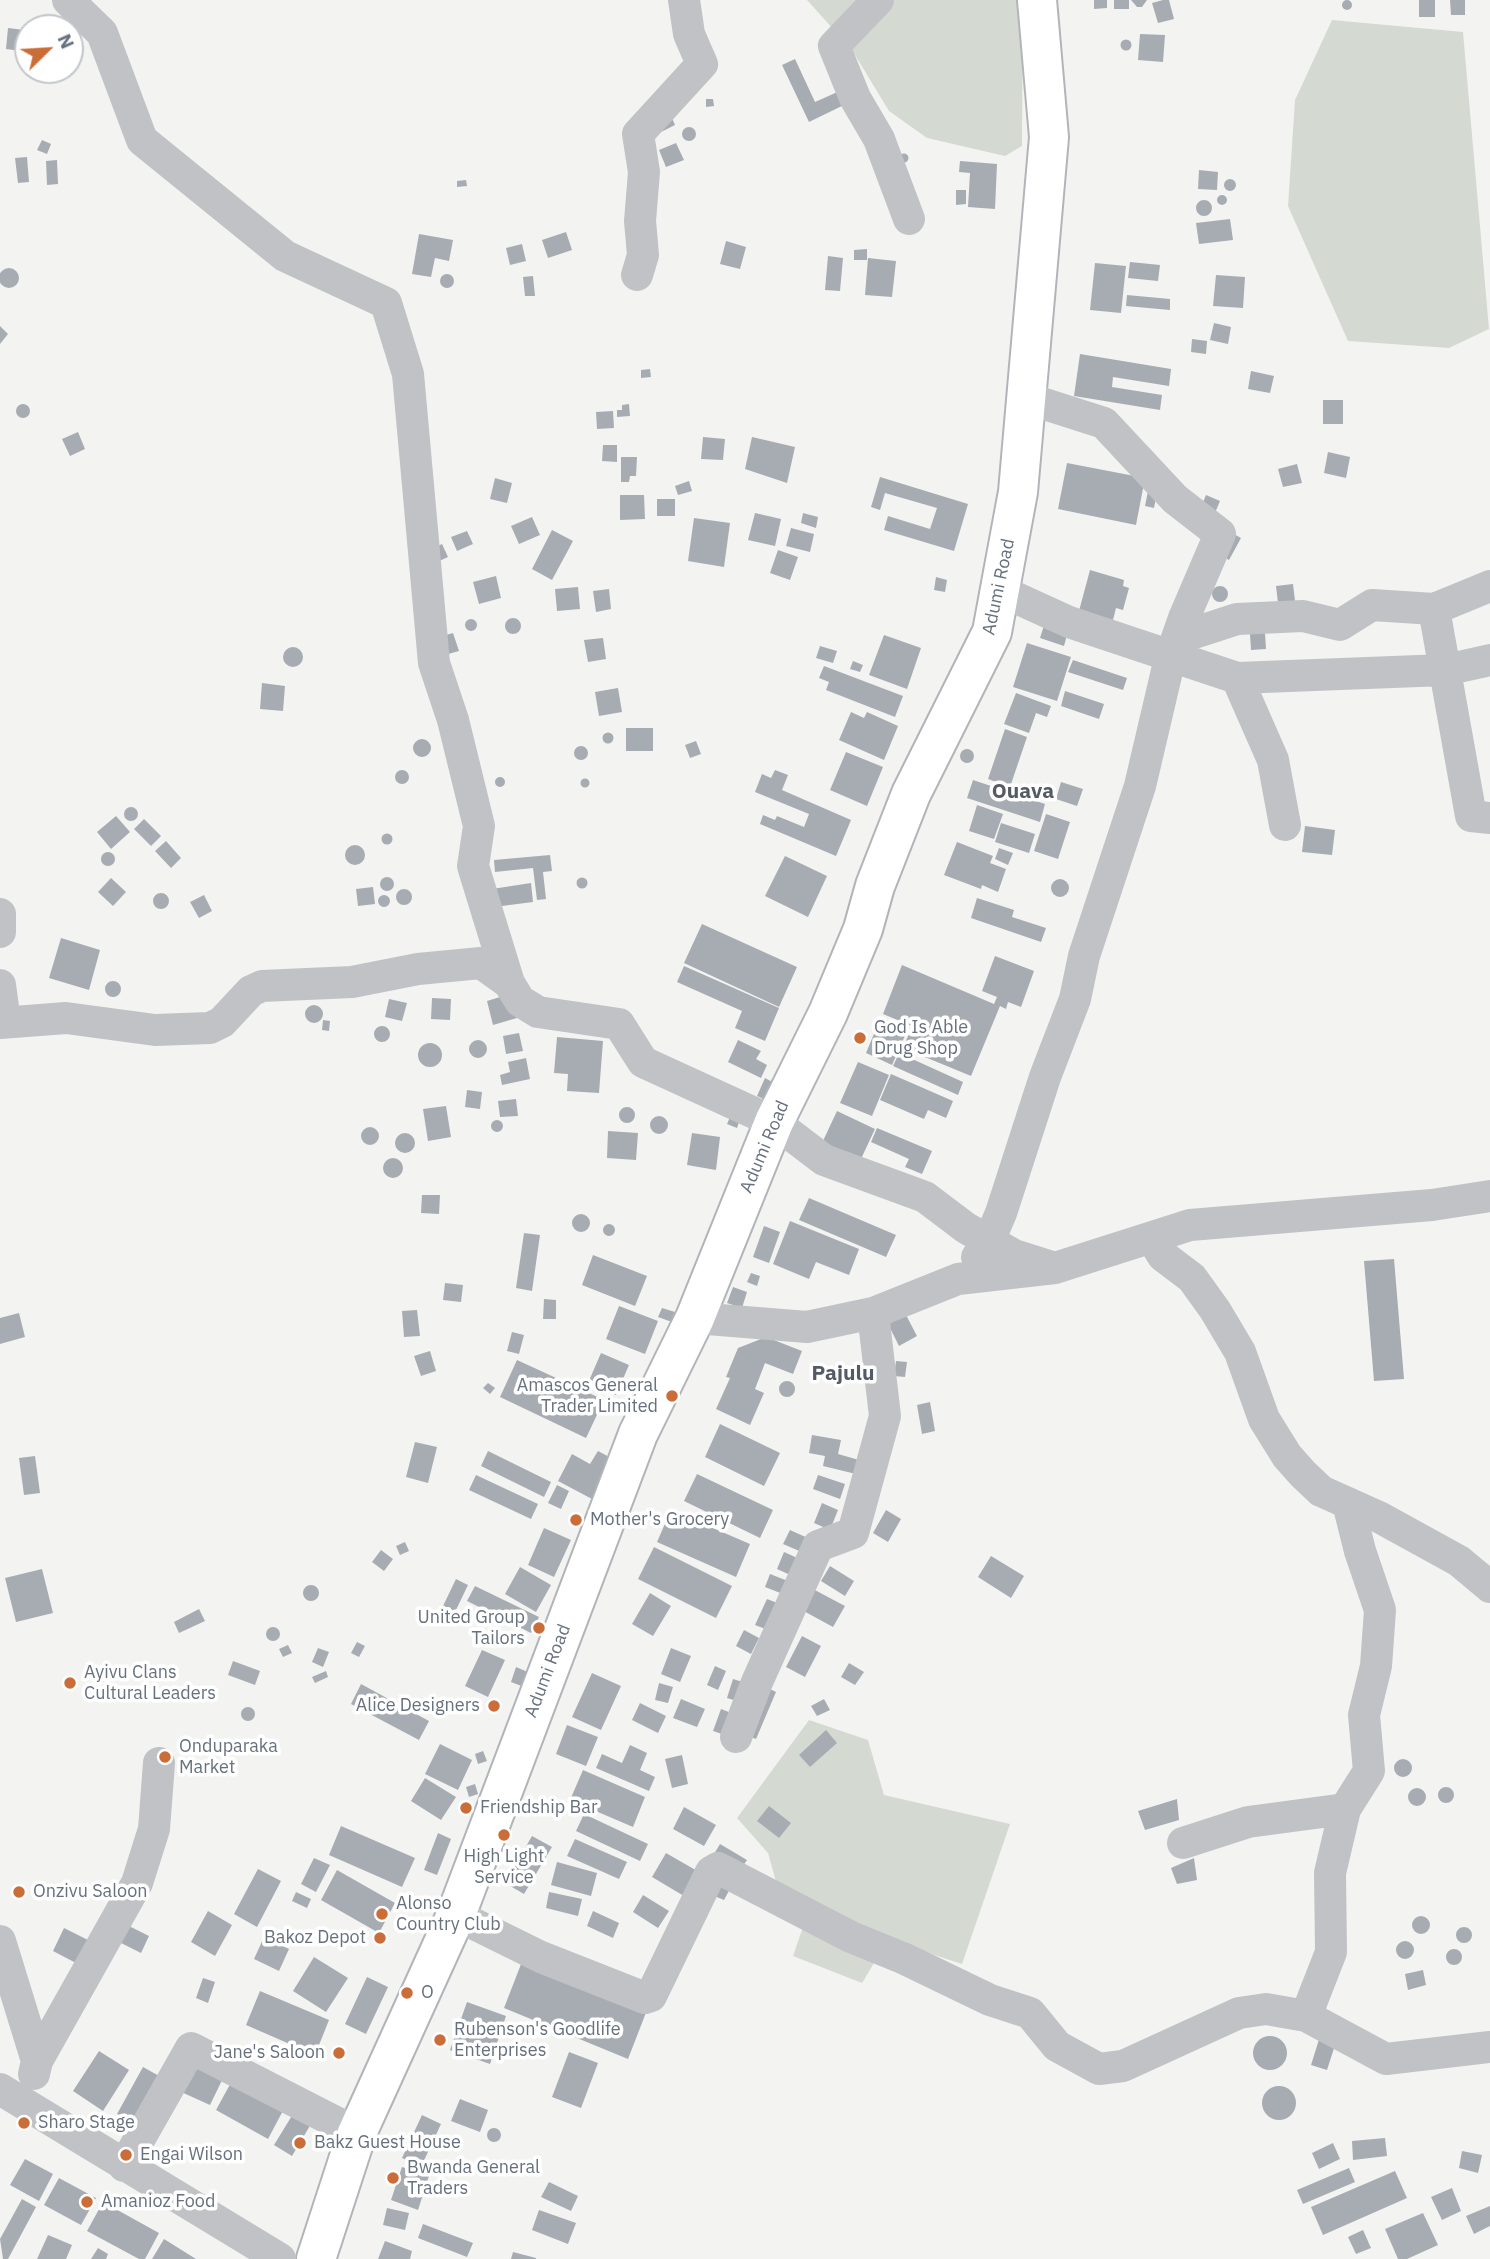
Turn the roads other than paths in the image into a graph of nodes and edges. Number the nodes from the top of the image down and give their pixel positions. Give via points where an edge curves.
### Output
1 (68, 0) edge
2 (684, 0) edge
3 (878, 0) edge
4 (1037, 0) edge
5 (909, 219) dead end
6 (637, 275) dead end
7 (1029, 399) junction
8 (1490, 586) edge
9 (999, 590) junction
10 (1434, 609) junction
11 (1184, 618) junction
12 (1170, 658) junction
13 (1490, 660) edge
14 (1445, 670) junction
15 (1237, 678) junction
16 (1490, 818) edge
17 (1286, 825) dead end
18 (0, 914) edge
19 (0, 932) edge
20 (509, 983) junction
21 (0, 985) edge
22 (2, 1023) edge
23 (774, 1122) junction
24 (1490, 1196) edge
25 (1153, 1240) junction
26 (989, 1241) junction
27 (1055, 1269) junction
28 (958, 1279) junction
29 (873, 1313) junction
30 (695, 1318) junction
31 (1348, 1503) junction
32 (1490, 1587) edge
33 (736, 1737) dead end
34 (159, 1763) dead end
35 (1345, 1809) junction
36 (1183, 1843) dead end
37 (456, 1915) junction
38 (0, 1941) edge
39 (1306, 2016) junction
40 (1490, 2047) edge
41 (37, 2061) junction
42 (0, 2089) edge
43 (29, 2105) junction
44 (357, 2133) junction
45 (124, 2166) junction
46 (280, 2259) edge
47 (316, 2259) edge

1 - 20 street via 102,33 142,140 285,256 386,303 408,374 434,663 479,826 473,866
2 - 6 street via 689,34 702,64 638,134 644,172 643,255
3 - 5 street via 834,47 879,138
4 - 7 main road, Adumi Road via 1049,137
7 - 9 main road, Adumi Road via 1018,492
7 - 11 street via 1104,423 1175,499 1220,534
8 - 10 street
9 - 12 street via 1069,622
9 - 23 main road, Adumi Road via 992,632 911,794 828,1013
10 - 11 street via 1373,605 1340,625 1303,616 1237,619 1197,632
10 - 14 street
11 - 12 street
12 - 15 street
12 - 26 street via 1140,786 1084,956 1075,999
13 - 14 street
14 - 15 street
14 - 16 street via 1472,816
15 - 17 street via 1273,760
18 - 19 street
20 - 22 street via 481,963 352,982 262,986 210,1028 155,1030 66,1018
20 - 23 street via 520,1001 538,1012 619,1024 643,1062
21 - 22 street
23 - 26 street via 824,1160 925,1197
23 - 30 main road, Adumi Road
24 - 25 street via 1191,1225
25 - 27 street
25 - 31 street via 1163,1256 1192,1278 1215,1310 1240,1352 1264,1419 1287,1456 1321,1491
26 - 27 street
26 - 28 street
27 - 28 street
28 - 29 street
29 - 30 street via 807,1327
29 - 33 street via 885,1416 853,1533 818,1546
30 - 37 main road, Adumi Road via 638,1434
31 - 32 street via 1459,1561
31 - 35 street via 1380,1610 1376,1666 1364,1715 1369,1771
34 - 41 street via 154,1829 137,1883
35 - 36 street via 1248,1822
35 - 39 street via 1330,1873 1331,1952
37 - 39 street via 541,1957 645,1998 651,1996 711,1872 718,1868 851,1937 990,2000 1030,2013 1057,2046 1099,2069 1123,2066 1187,2034 1253,2010
37 - 44 main road, Adumi Road
38 - 41 street
39 - 40 street via 1386,2059
41 - 43 street
42 - 43 street
43 - 45 street
44 - 45 street via 191,2048
44 - 47 main road, Adumi Road
45 - 46 street

